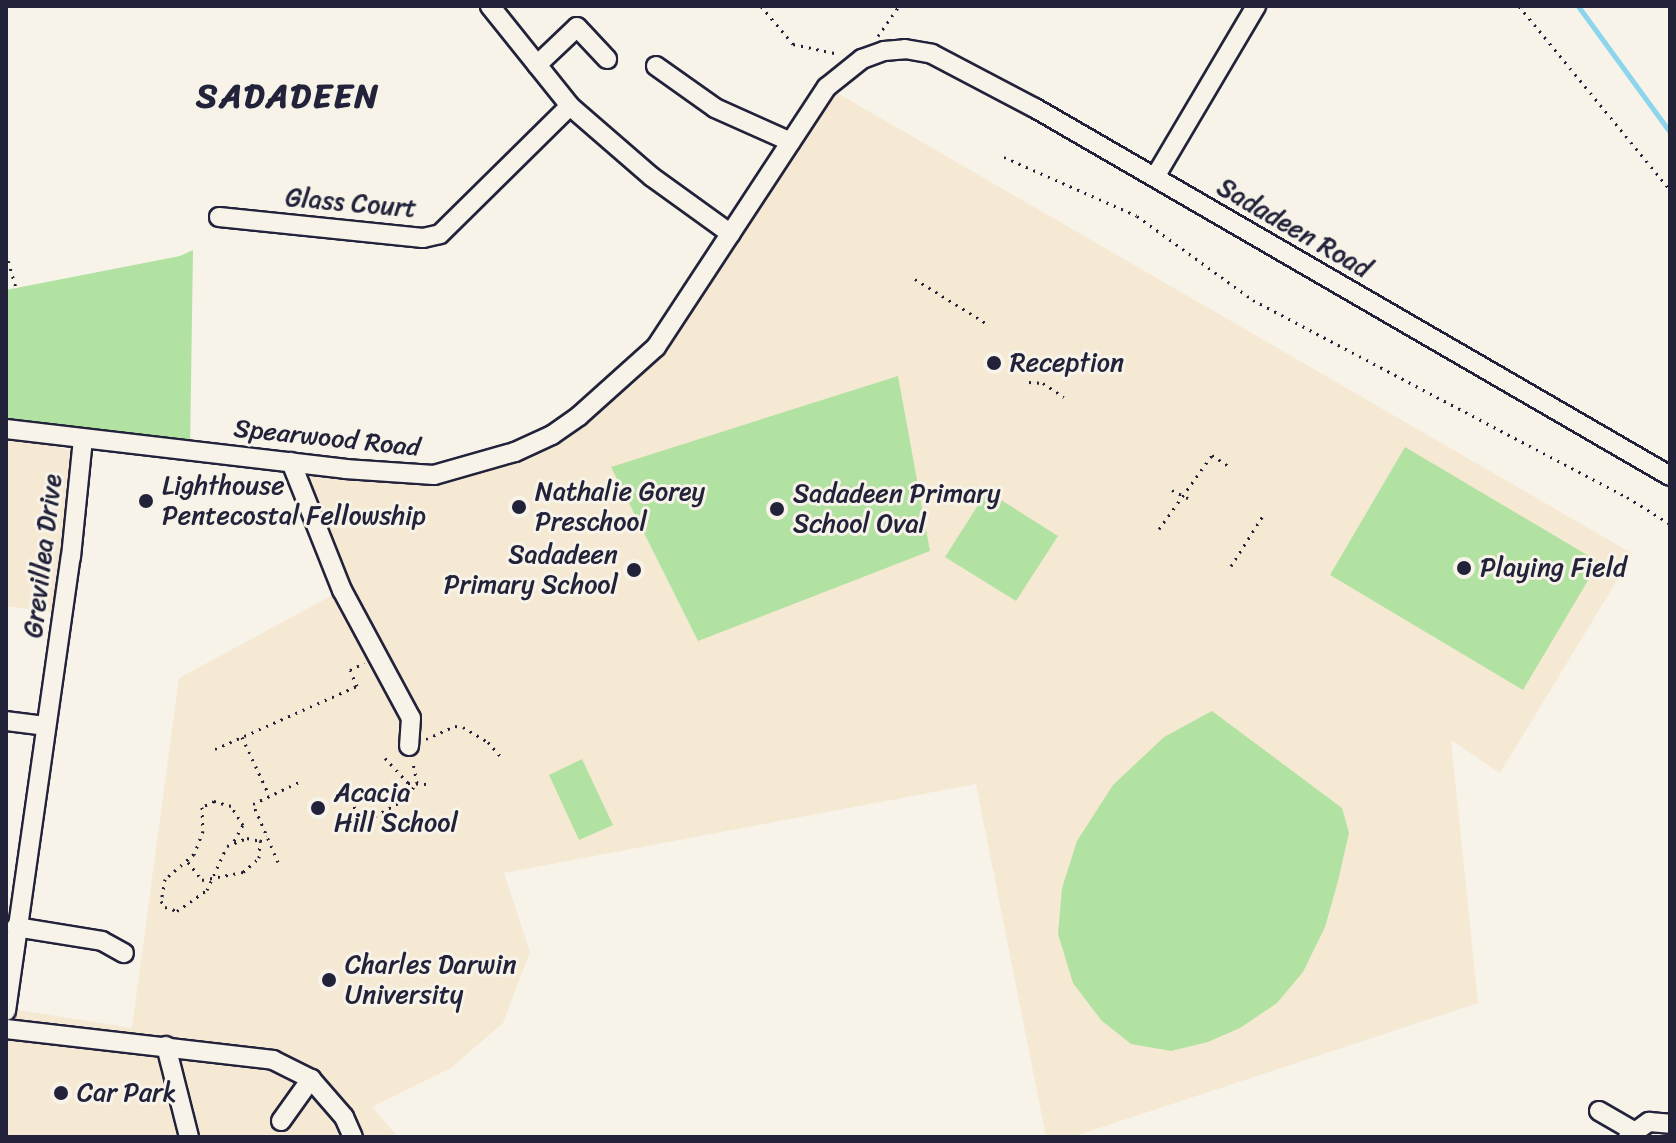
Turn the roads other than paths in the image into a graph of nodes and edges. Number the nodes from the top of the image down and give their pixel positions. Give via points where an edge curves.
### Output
1 (490, 6) edge
2 (1256, 6) edge
3 (884, 51) joint
4 (607, 59) dead end
5 (537, 65) junction
6 (656, 66) dead end
7 (570, 106) junction
8 (791, 142) junction
9 (1155, 177) junction
10 (219, 217) dead end
11 (731, 234) junction
12 (6, 429) edge
13 (83, 439) junction
14 (291, 462) junction
15 (1670, 476) edge
16 (6, 721) edge
17 (46, 726) junction
18 (409, 746) road end
19 (16, 927) junction
20 (10, 949) edge
21 (124, 953) dead end
22 (6, 1011) edge
23 (6, 1029) edge
24 (166, 1046) junction
25 (311, 1079) junction
26 (1599, 1111) dead end
27 (281, 1121) dead end
28 (1670, 1124) edge
29 (1630, 1134) edge
30 (189, 1137) edge
31 (353, 1137) edge

1 - 5 street
2 - 9 street
3 - 8 street, Spearwood Road via 862,59 827,87
3 - 9 street, Sadadeen Road via 932,54 963,68
4 - 5 street via 577,27
5 - 7 street
6 - 8 street via 715,108
7 - 10 street, Glass Court via 440,234 423,238
7 - 11 street via 652,177
8 - 11 street, Spearwood Road
9 - 15 street, Sadadeen Road
11 - 14 street, Spearwood Road via 656,347 552,435 476,465 434,475
12 - 13 street, Spearwood Road
13 - 14 street, Spearwood Road
13 - 17 street, Grevillea Drive
14 - 18 street via 342,590 411,718
16 - 17 street
17 - 19 street, Grevillea Drive
19 - 20 street, Grevillea Drive
19 - 21 street via 102,941
20 - 22 street, Grevillea Drive
23 - 24 street
24 - 25 street via 273,1060
24 - 30 street
25 - 27 street
25 - 31 street via 344,1117
26 - 29 street
28 - 29 street via 1649,1122

